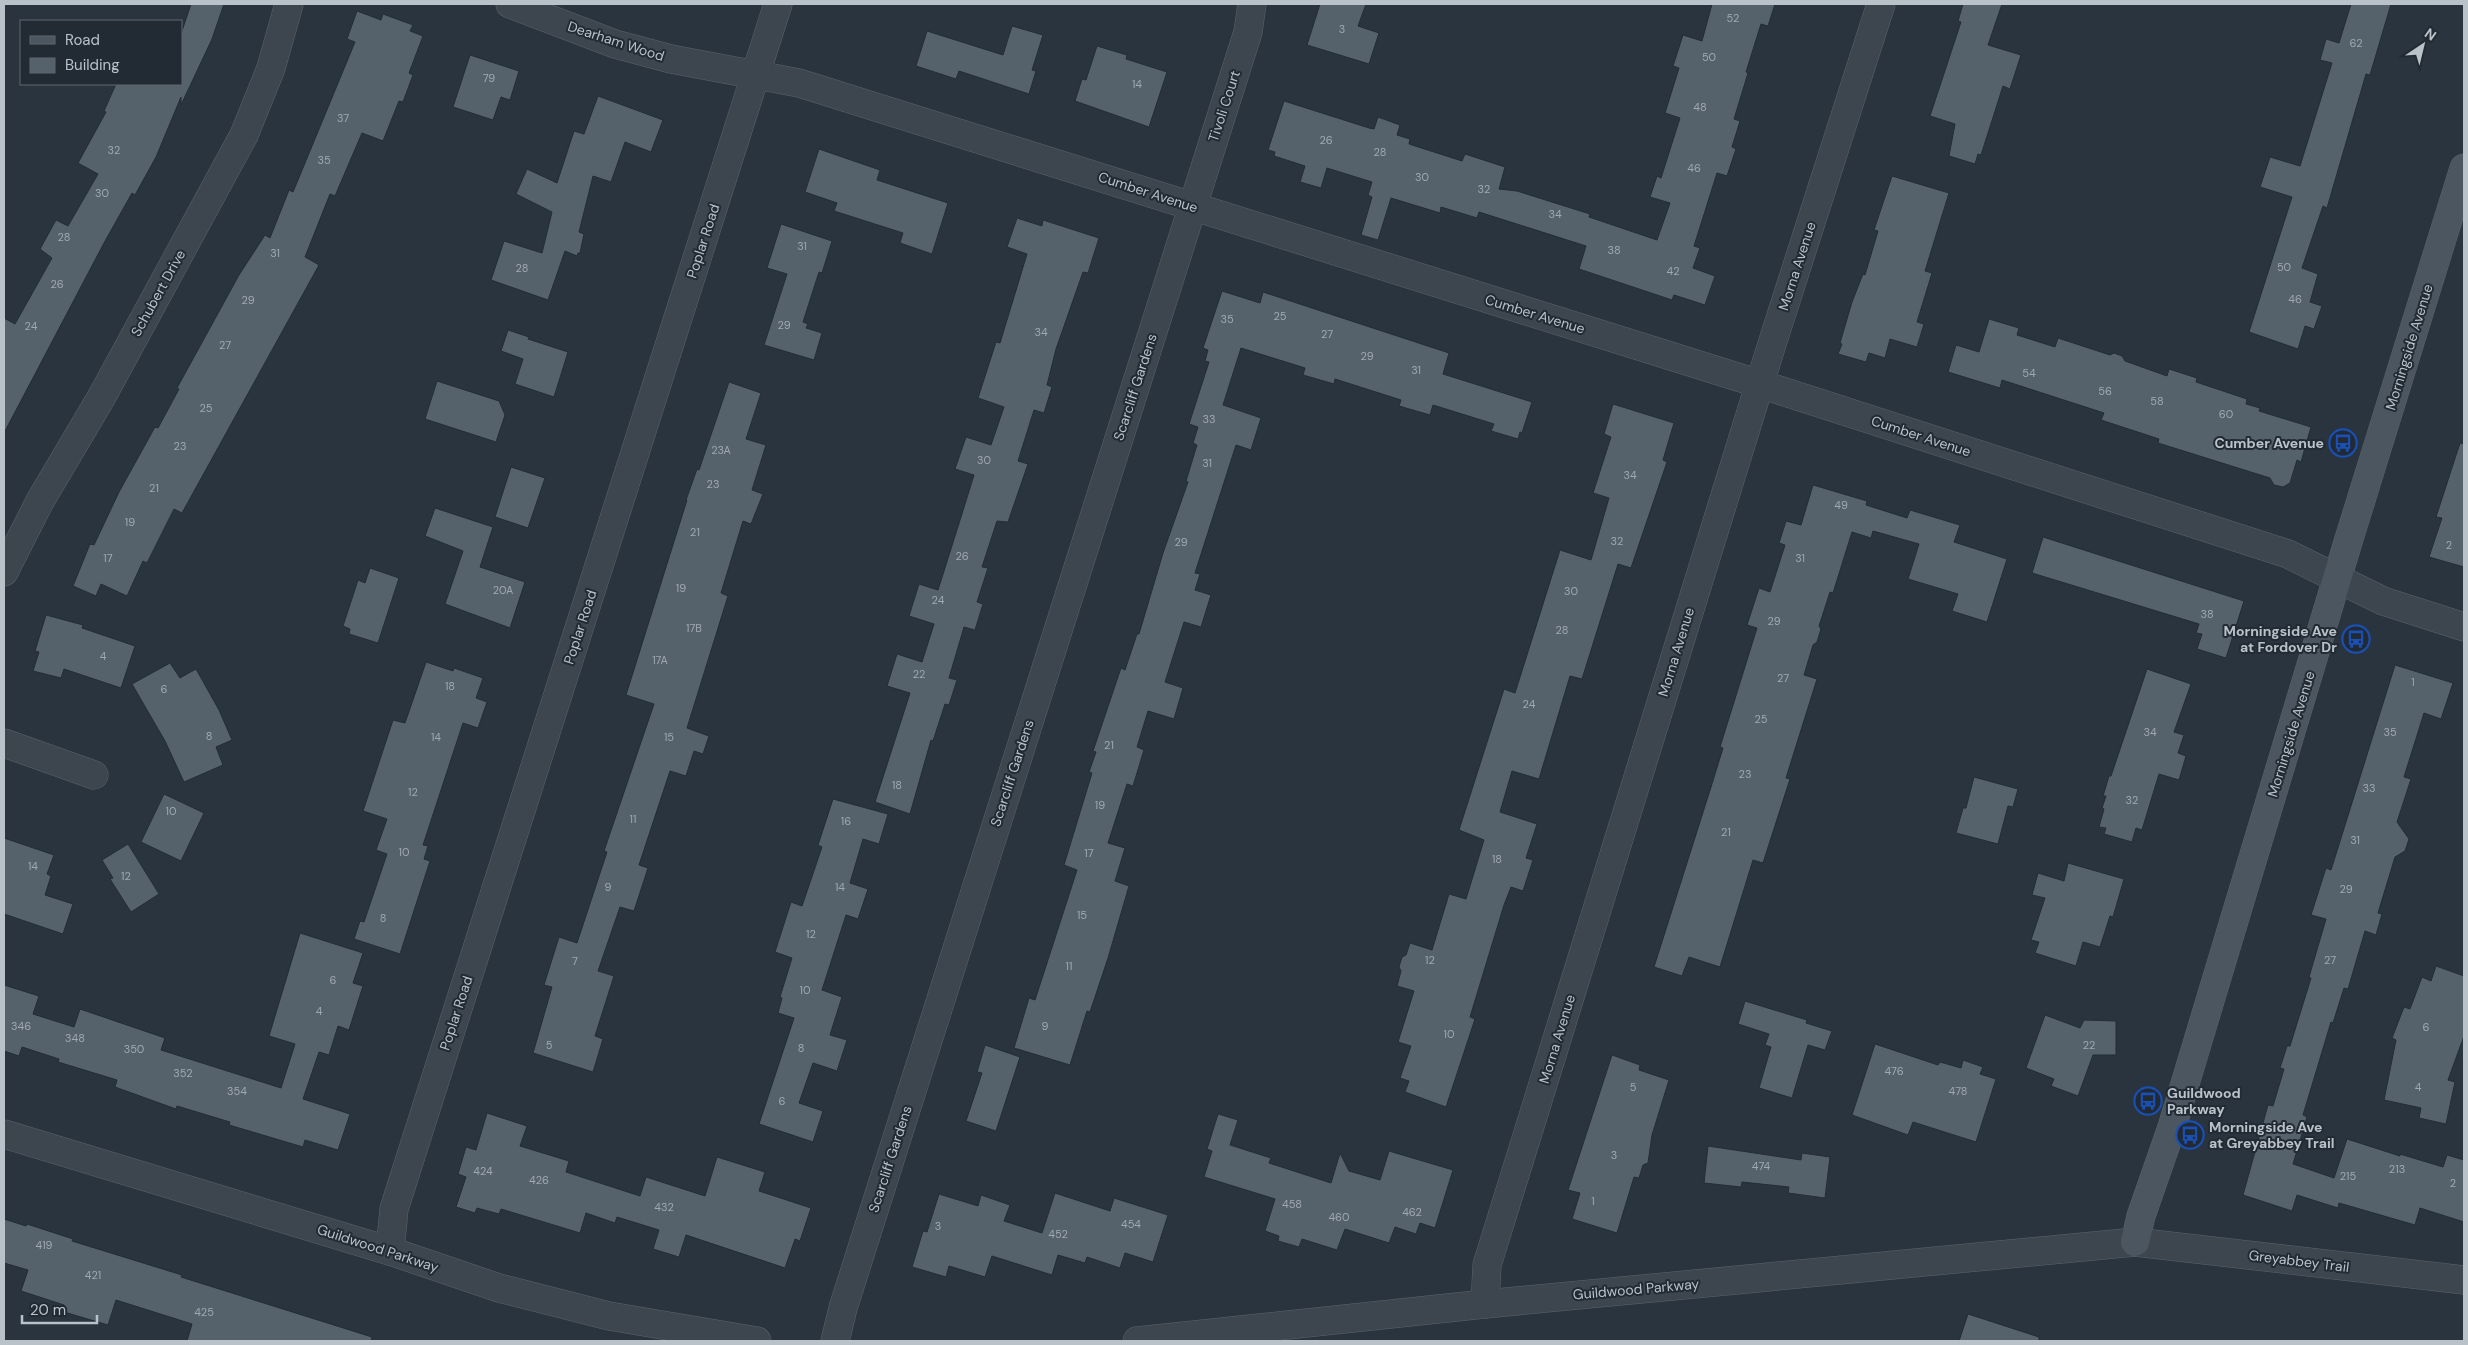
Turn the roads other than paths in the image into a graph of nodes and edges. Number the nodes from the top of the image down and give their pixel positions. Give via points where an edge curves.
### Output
1 (289, 4) edge
2 (510, 4) edge
3 (778, 4) edge
4 (1252, 4) edge
5 (1881, 4) edge
6 (726, 70) joint
7 (756, 73) junction
8 (2464, 168) edge
9 (1192, 206) junction
10 (1760, 384) junction
11 (4, 572) edge
12 (2338, 577) junction
13 (2464, 627) edge
14 (4, 743) edge
15 (94, 775) dead end
16 (4, 1134) edge
17 (2135, 1242) junction
18 (390, 1252) junction
19 (2464, 1280) edge
20 (1485, 1304) junction
21 (757, 1341) edge
22 (835, 1341) edge
23 (1137, 1341) edge

1 - 11 street, Schubert Drive via 270,68 244,135 101,398 40,500
2 - 6 street, Dearham Wood via 615,44
3 - 7 street, Poplar Road
4 - 9 street, Tivoli Court via 1248,32
5 - 10 street, Morna Avenue
6 - 7 street, Cumber Avenue
7 - 9 street, Cumber Avenue via 799,83
7 - 18 street, Poplar Road via 394,1209
8 - 12 main road, Morningside Avenue
9 - 10 street, Cumber Avenue
9 - 22 street, Scarcliff Gardens
10 - 12 street, Cumber Avenue via 2288,554
10 - 20 street, Morna Avenue via 1487,1265
12 - 13 street, Cumber Avenue via 2383,601
12 - 17 main road, Morningside Avenue via 2172,1127 2140,1216
14 - 15 street
16 - 18 street, Guildwood Parkway
17 - 19 street, Greyabbey Trail
17 - 20 street, Guildwood Parkway
18 - 21 street, Guildwood Parkway via 498,1288 609,1316
20 - 23 street, Guildwood Parkway

